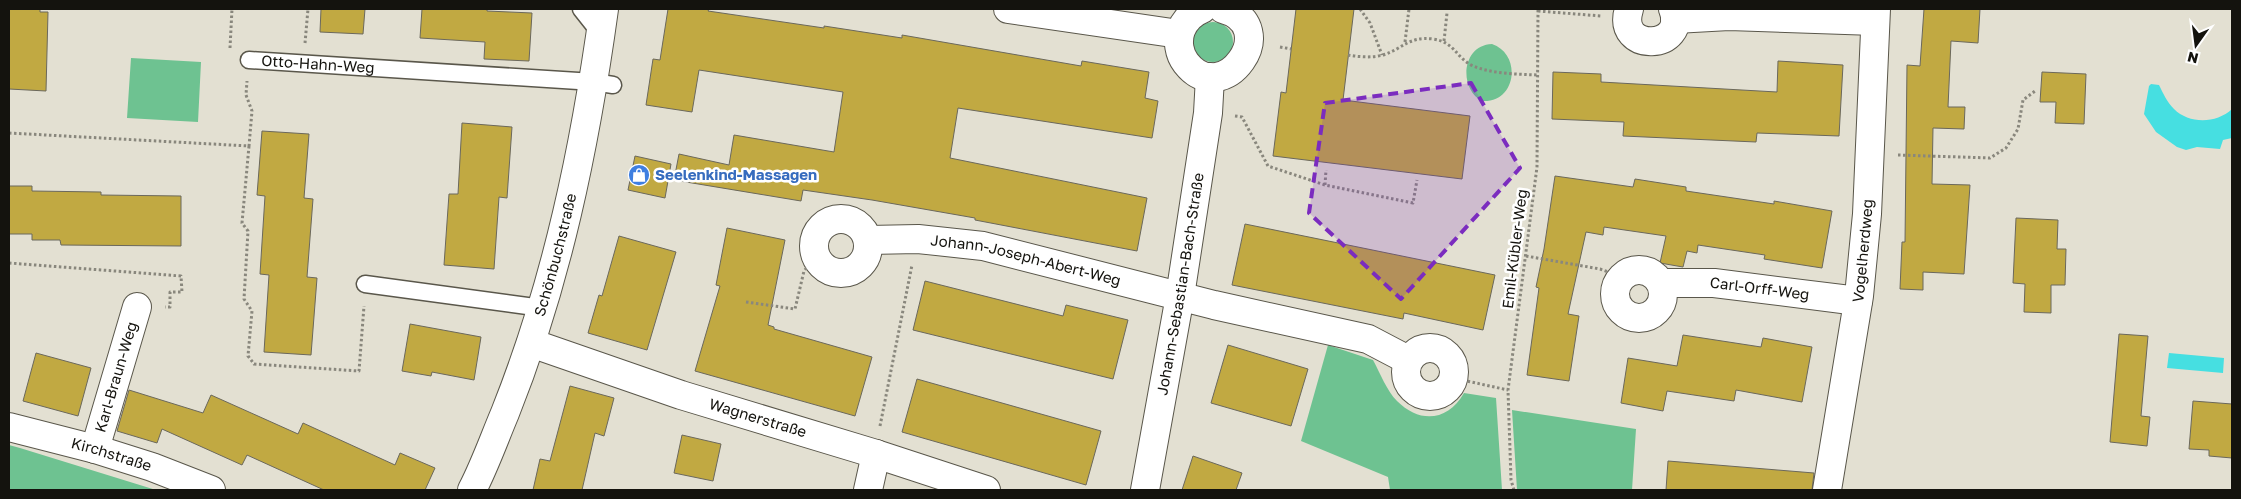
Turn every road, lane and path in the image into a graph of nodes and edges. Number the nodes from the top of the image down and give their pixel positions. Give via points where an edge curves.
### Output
1 (308, 9) edge
2 (581, 9) edge
3 (1008, 9) edge
4 (1202, 9) edge
5 (1223, 9) edge
6 (1360, 9) edge
7 (1409, 9) edge
8 (1538, 10) edge
9 (1447, 13) dead end
10 (1628, 14) edge
11 (1674, 14) edge
12 (1876, 15) edge
13 (602, 21) edge
14 (1179, 34) junction
15 (1444, 41) junction
16 (1405, 42) junction
17 (1280, 47) dead end
18 (1291, 49) dead end
19 (1348, 55) dead end
20 (1382, 55) junction
21 (249, 60) joint
22 (304, 64) junction
23 (1537, 75) junction
24 (1210, 77) junction
25 (603, 83) junction
26 (2035, 90) dead end
27 (1208, 113) junction
28 (9, 133) edge
29 (249, 146) junction
30 (1870, 154) junction
31 (1326, 170) dead end
32 (1417, 180) dead end
33 (1325, 185) junction
34 (918, 239) junction
35 (868, 240) junction
36 (816, 256) junction
37 (1526, 256) junction
38 (9, 263) edge
39 (1622, 277) junction
40 (364, 284) dead end
41 (1661, 284) junction
42 (1180, 296) junction
43 (1858, 301) junction
44 (746, 302) dead end
45 (138, 307) dead end
46 (170, 307) dead end
47 (542, 308) junction
48 (363, 310) dead end
49 (531, 343) junction
50 (1408, 360) junction
51 (1453, 378) junction
52 (1508, 390) junction
53 (9, 428) edge
54 (95, 449) junction
55 (876, 454) junction
56 (211, 490) edge
57 (472, 490) edge
58 (868, 490) edge
59 (986, 490) edge
60 (1145, 490) edge
61 (1514, 490) edge
62 (1827, 490) edge

1 - 22 path
2 - 13 lane
3 - 14 street
4 - 14 street via 1187,19
5 - 24 street via 1239,17 1246,27 1248,51 1233,71
6 - 20 path via 1370,23
7 - 16 path
8 - 10 path
8 - 23 path, Emil-Kübler-Weg
9 - 15 path
10 - 11 street via 1632,34 1646,42 1655,42 1669,34
11 - 12 street
12 - 30 street, Vogelherdweg
13 - 25 street, Schönbuchstraße
14 - 24 street via 1182,57 1194,70
15 - 16 path
15 - 23 path via 1472,66
16 - 20 path
17 - 18 path
19 - 20 path
21 - 22 lane, Otto-Hahn-Weg
21 - 29 path, Otto-Hahn-Weg via 246,95 252,111
22 - 25 lane, Otto-Hahn-Weg
23 - 37 path, Emil-Kübler-Weg via 1537,166
24 - 27 street, Johann-Sebastian-Bach-Straße
25 - 47 street, Schönbuchstraße
26 - 30 path via 2023,100 2018,129 2006,148 1990,158
27 - 33 path via 1242,117 1268,166
27 - 42 street, Johann-Sebastian-Bach-Straße
28 - 29 path
29 - 48 path, Otto-Hahn-Weg via 242,223 248,231 244,299 252,311 248,356 254,364 359,371
30 - 43 street, Vogelherdweg
31 - 33 path
32 - 33 path via 1413,203
34 - 35 street, Johann-Joseph-Abert-Weg
34 - 42 street, Johann-Joseph-Abert-Weg via 983,246
34 - 55 path
35 - 36 street via 866,257 861,265 845,273 828,270
35 - 36 street via 859,225 842,219 833,220 819,230 815,238
36 - 44 path via 804,271 795,310
37 - 39 path via 1600,269
37 - 52 path, Emil-Kübler-Weg
38 - 46 path via 182,276 182,292 170,292
39 - 41 street via 1628,272 1643,270
39 - 41 street via 1617,283 1615,299 1624,312 1638,318 1659,307 1663,292
40 - 47 lane
41 - 43 street, Carl-Orff-Weg via 1714,283
42 - 50 street, Johann-Joseph-Abert-Weg via 1368,339
42 - 60 street, Johann-Sebastian-Bach-Straße
43 - 62 street, Vogelherdweg
45 - 54 street, Karl-Braun-Weg
47 - 49 street, Schönbuchstraße
49 - 55 street, Wagnerstraße via 681,394
49 - 57 street, Schönbuchstraße
50 - 51 street via 1420,350 1435,348 1448,356 1454,370
50 - 51 street via 1405,376 1408,384 1420,394 1444,392
51 - 52 path
52 - 61 path, Emil-Kübler-Weg
53 - 54 street, Kirchstraße
54 - 56 street, Kirchstraße
55 - 58 street
55 - 59 street, Wagnerstraße

